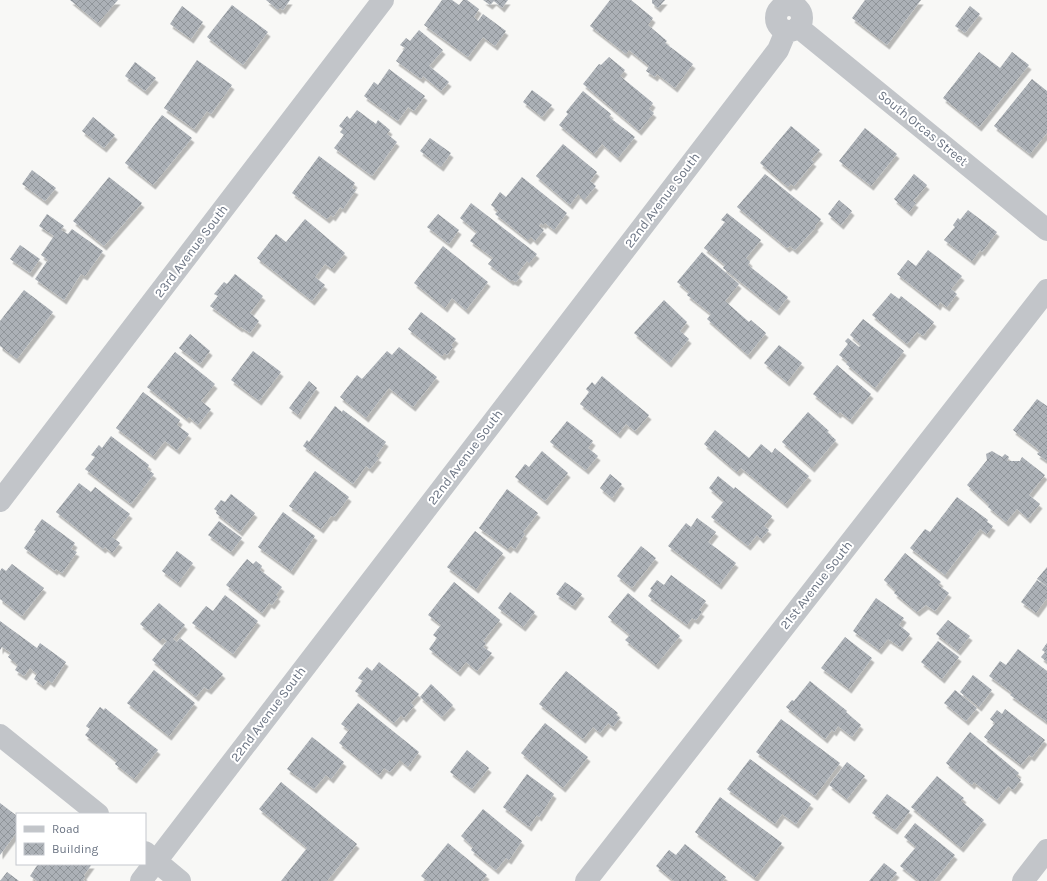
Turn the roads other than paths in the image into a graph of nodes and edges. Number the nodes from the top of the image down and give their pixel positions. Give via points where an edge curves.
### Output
1 (383, 0) edge
2 (784, 4) edge
3 (792, 29) junction
4 (1047, 230) edge
5 (1047, 290) edge
6 (0, 502) edge
7 (0, 735) edge
8 (97, 813) edge
9 (1047, 850) edge
10 (150, 857) edge
11 (141, 881) edge
12 (180, 881) edge
13 (586, 881) edge
14 (1023, 881) edge

1 - 6 street, 23rd Avenue South
2 - 3 street via 802,16
3 - 4 street, South Orcas Street
3 - 10 street, 22nd Avenue South
5 - 13 street, 21st Avenue South
7 - 8 street
9 - 14 street
10 - 11 street, 22nd Avenue South
10 - 12 street

